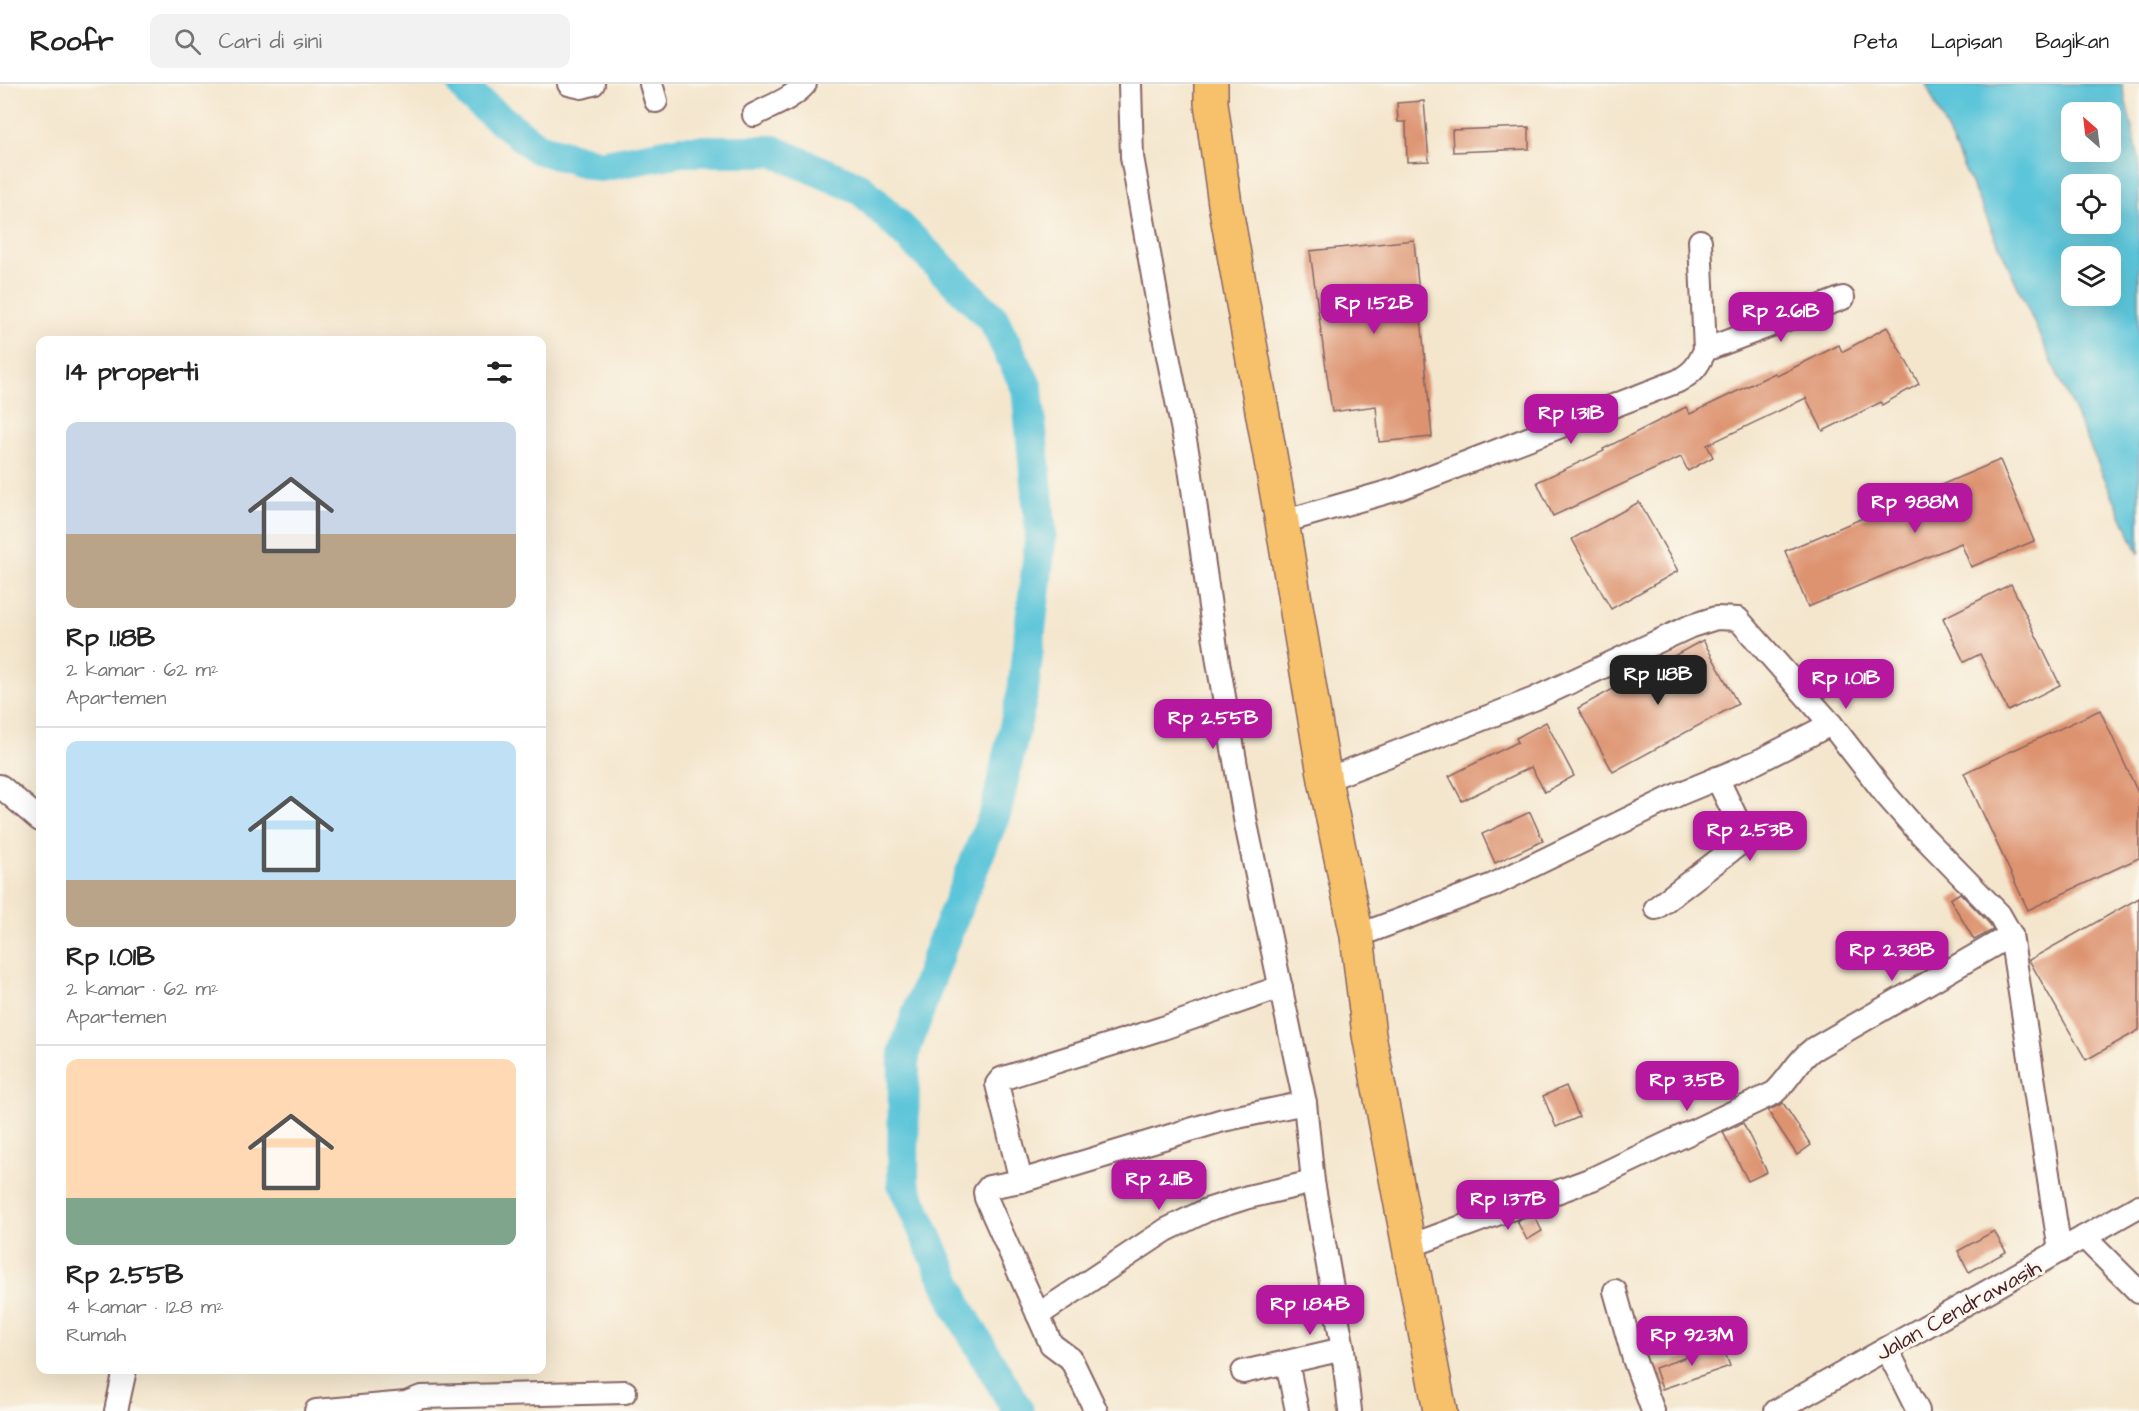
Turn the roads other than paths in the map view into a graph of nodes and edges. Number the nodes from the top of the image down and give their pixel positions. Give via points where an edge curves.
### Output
1 (569, 84) edge
2 (593, 84) edge
3 (805, 84) edge
4 (1130, 84) edge
5 (1211, 84) edge
6 (754, 114) dead end
7 (1700, 242) dead end
8 (1843, 298) dead end
9 (1705, 350) junction
10 (1282, 522) junction
11 (1831, 724) junction
12 (1717, 778) junction
13 (1325, 780) junction
14 (0, 786) edge
15 (36, 817) edge
16 (1656, 908) dead end
17 (2012, 935) junction
18 (1356, 936) junction
19 (1281, 987) junction
20 (1305, 1102) junction
21 (1021, 1181) junction
22 (1313, 1182) junction
23 (2139, 1206) edge
24 (2084, 1237) junction
25 (1410, 1246) junction
26 (2060, 1251) junction
27 (1615, 1291) dead end
28 (2139, 1292) edge
29 (1038, 1315) junction
30 (1343, 1349) junction
31 (1887, 1349) junction
32 (1287, 1362) junction
33 (1243, 1372) dead end
34 (124, 1374) edge
35 (625, 1392) dead end
36 (405, 1407) edge
37 (116, 1411) edge
38 (316, 1411) edge
39 (1096, 1411) edge
40 (1296, 1411) edge
41 (1350, 1411) edge
42 (1440, 1411) edge
43 (1653, 1411) edge
44 (1776, 1411) edge
45 (1918, 1411) edge

1 - 2 street
3 - 6 street
4 - 19 street via 1132,157 1189,461 1244,813
5 - 10 highway via 1224,204
7 - 9 street
8 - 9 street
9 - 10 street via 1692,373 1678,381 1398,489
10 - 13 highway
11 - 12 street
11 - 13 street via 1737,619 1716,618 1534,699
11 - 17 street via 1908,820 2000,914
12 - 16 street via 1743,831 1738,845
12 - 18 street via 1493,885
13 - 18 highway
14 - 15 street
17 - 25 street via 1812,1050 1774,1093 1592,1179
17 - 26 street
18 - 25 highway via 1370,1035
19 - 20 street
19 - 21 street via 999,1080
20 - 21 street via 1223,1120
20 - 22 street
21 - 29 street via 989,1187 985,1195
22 - 29 street via 1207,1210 1176,1225
22 - 30 street
23 - 24 street, Jalan Cendrawasih
24 - 26 street, Jalan Cendrawasih
24 - 28 street
25 - 42 highway
26 - 31 street, Jalan Cendrawasih
27 - 43 street
29 - 39 street via 1051,1344 1075,1365
30 - 32 street
30 - 41 street
31 - 44 street, Jalan Cendrawasih
31 - 45 street
32 - 33 street
32 - 40 street
34 - 37 street
35 - 36 street via 421,1397
36 - 38 street

